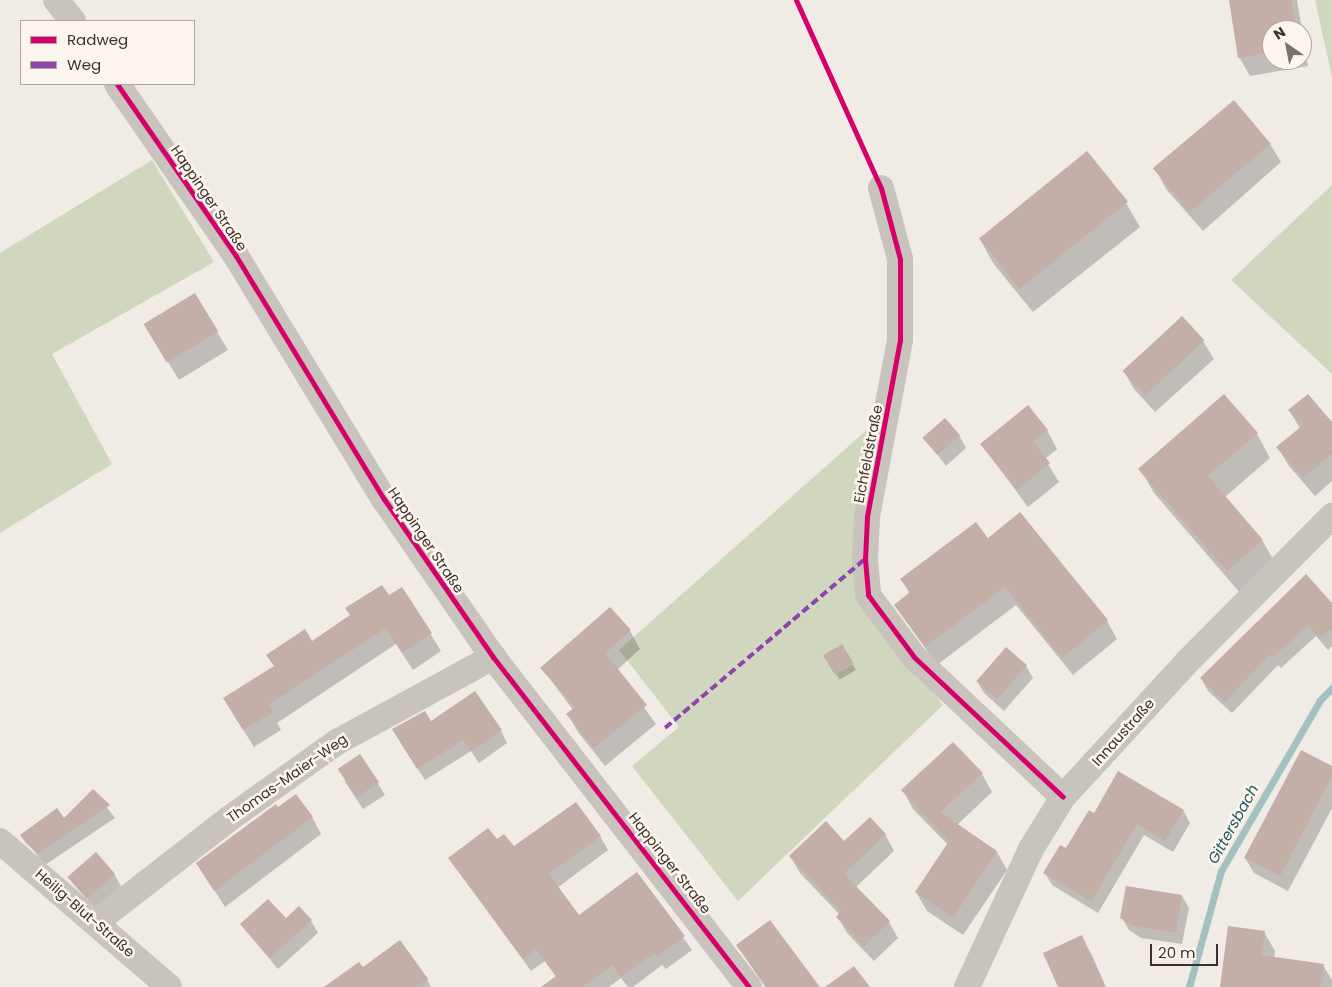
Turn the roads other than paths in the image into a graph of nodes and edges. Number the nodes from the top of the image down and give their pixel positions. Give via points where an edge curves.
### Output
1 (56, 0) edge
2 (72, 20) edge
3 (118, 85) edge
4 (881, 188) dead end
5 (1332, 516) edge
6 (493, 657) junction
7 (1063, 797) junction
8 (0, 841) edge
9 (96, 922) junction
10 (169, 987) edge
11 (749, 987) edge
12 (967, 987) edge

1 - 2 street
3 - 6 street, Happinger Straße via 236,256 384,499
4 - 7 street, Eichfeldstraße via 900,259 900,340 867,517 865,559 868,595 914,657
5 - 7 street, Innaustraße via 1187,662
6 - 9 street, Thomas-Maier-Weg via 337,742 230,818
6 - 11 street, Happinger Straße
7 - 12 street, Innaustraße via 1030,849
8 - 9 street, Heilig-Blut-Straße
9 - 10 street, Heilig-Blut-Straße

